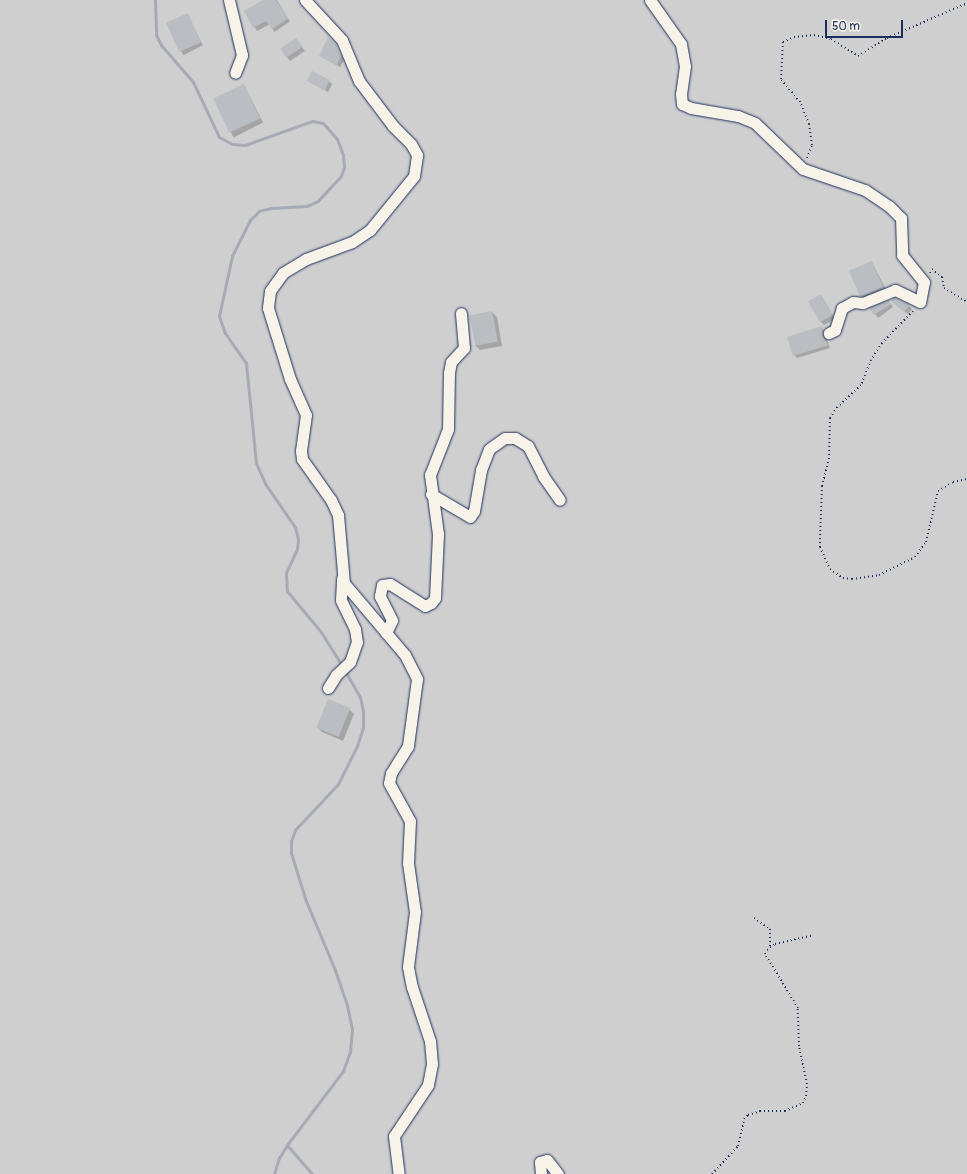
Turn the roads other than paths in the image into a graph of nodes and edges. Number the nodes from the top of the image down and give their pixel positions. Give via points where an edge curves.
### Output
1 (229, 0) edge
2 (305, 0) edge
3 (650, 0) edge
4 (235, 73) dead end
5 (461, 313) dead end
6 (828, 333) dead end
7 (431, 494) junction
8 (560, 500) dead end
9 (342, 578) junction
10 (386, 633) junction
11 (328, 688) dead end
12 (399, 1174) edge
13 (541, 1174) edge
14 (558, 1174) edge

1 - 4 street via 242,55
2 - 9 street via 342,40 359,81 393,126 411,144 417,155 414,176 370,230 352,242 306,259 284,273 275,282 268,298 268,308 281,352 306,415 300,451 302,459 331,500 338,515
3 - 6 street via 681,44 685,66 682,104 691,108 738,116 755,123 803,169 865,190 897,213 900,218 902,255 924,282 920,302 895,290 863,303 853,302 842,308 835,330
5 - 7 street via 464,348 451,362 448,373 448,429 431,469
7 - 8 street via 470,517 474,511 481,470 489,449 505,438 515,438 528,446 543,476
7 - 10 street via 438,534 435,598 425,606 390,584 382,585 380,596 392,620
9 - 10 street via 351,593
9 - 11 street via 341,600 355,629 357,642 350,662 336,675
10 - 12 street via 410,662 418,687 408,746 391,773 389,783 410,821 408,863 415,912 408,967 412,988 430,1041 432,1064 428,1085 394,1136
13 - 14 street via 540,1162 547,1160

